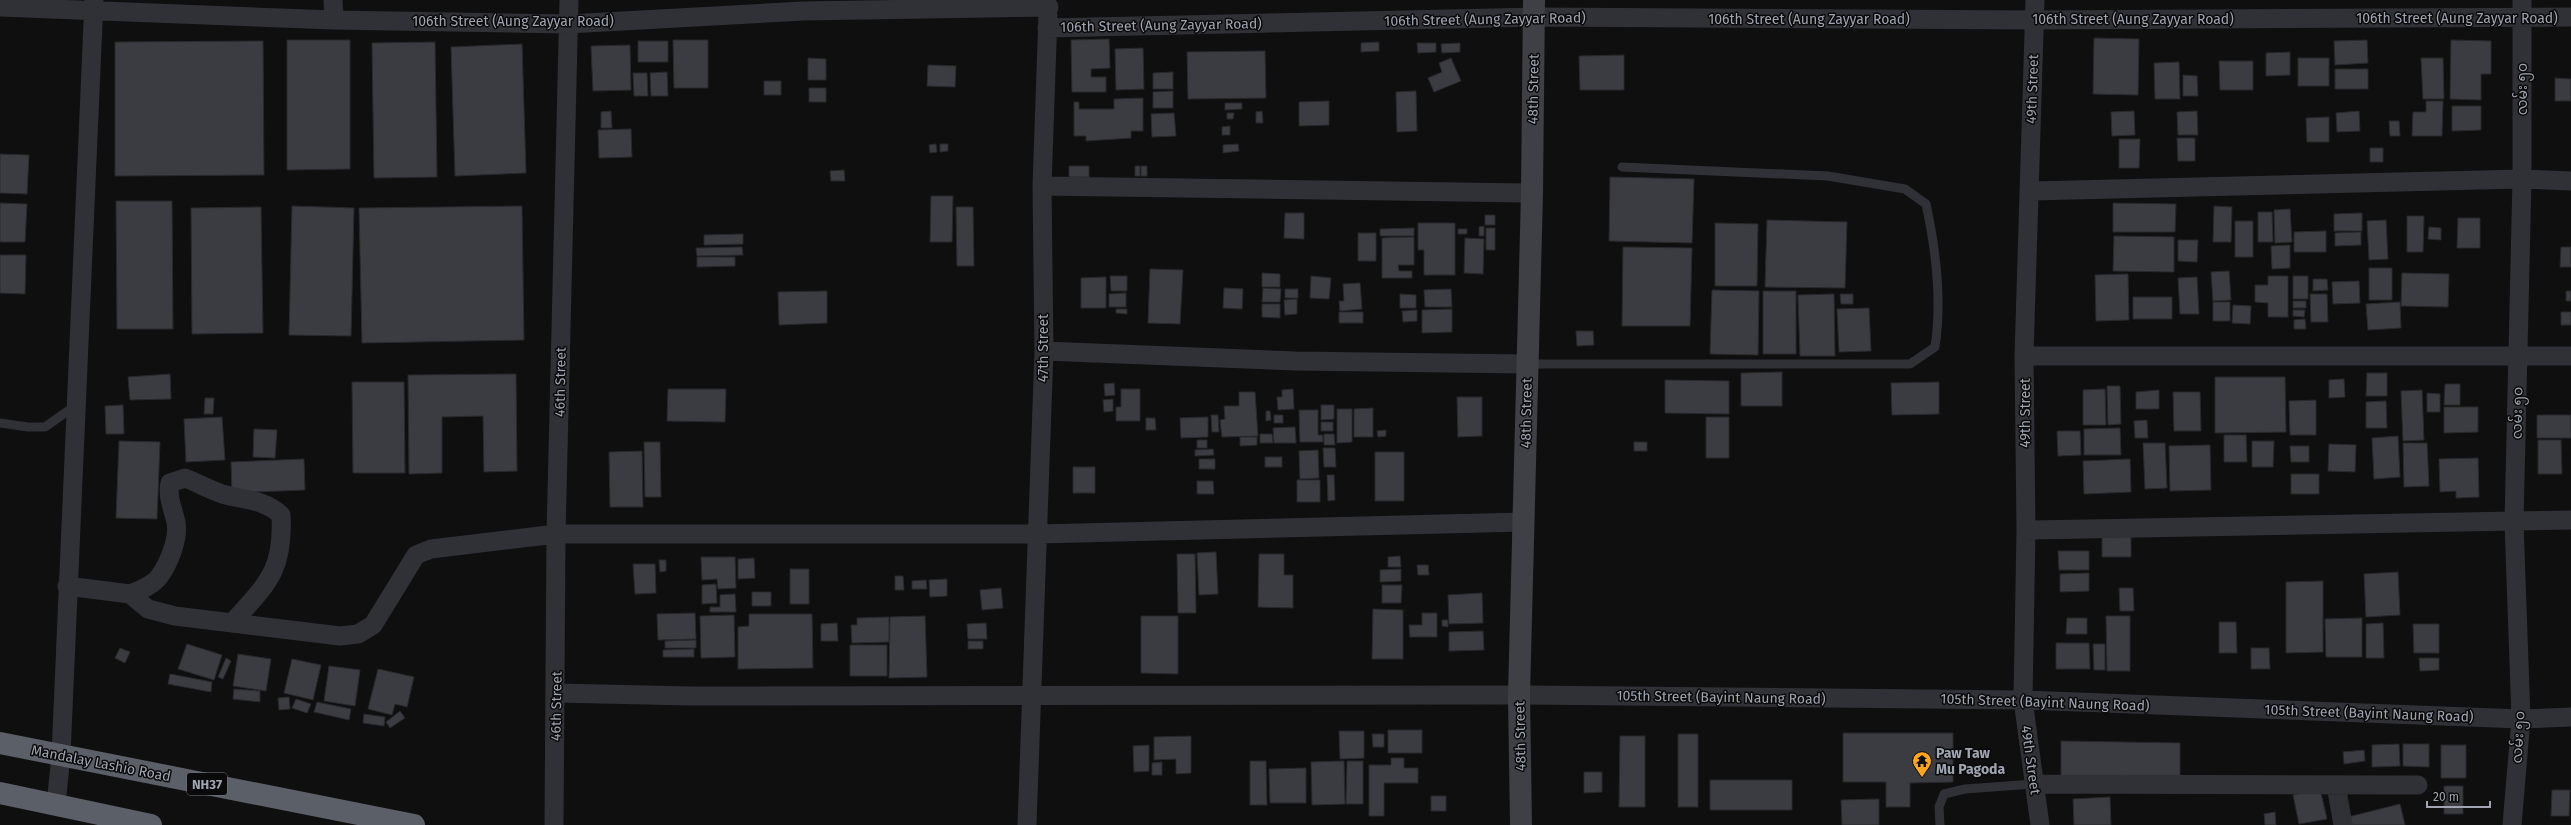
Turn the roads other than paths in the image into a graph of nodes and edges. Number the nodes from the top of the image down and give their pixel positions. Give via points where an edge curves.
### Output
1 (333, 0) edge
2 (569, 0) edge
3 (2035, 0) edge
4 (1049, 3) edge
5 (94, 5) edge
6 (0, 7) edge
7 (1534, 9) edge
8 (2522, 9) edge
9 (2571, 17) edge
10 (334, 20) junction
11 (2034, 20) junction
12 (568, 24) junction
13 (1048, 28) junction
14 (1622, 167) dead end
15 (2522, 179) junction
16 (2571, 181) edge
17 (1042, 186) junction
18 (2029, 191) junction
19 (1532, 193) junction
20 (1044, 351) junction
21 (2024, 356) junction
22 (2518, 356) junction
23 (2571, 356) edge
24 (1527, 364) junction
25 (76, 405) junction
26 (0, 423) edge
27 (2571, 520) edge
28 (1524, 522) junction
29 (2514, 522) junction
30 (2026, 530) junction
31 (556, 534) junction
32 (1038, 534) junction
33 (67, 586) junction
34 (130, 594) junction
35 (232, 623) junction
36 (556, 693) junction
37 (1031, 695) junction
38 (1519, 695) junction
39 (2023, 700) junction
40 (2571, 717) edge
41 (2521, 719) junction
42 (0, 743) edge
43 (61, 755) junction
44 (2034, 784) junction
45 (2336, 785) junction
46 (2418, 785) dead end
47 (0, 793) edge
48 (56, 805) junction
49 (151, 825) edge
50 (414, 825) edge
51 (554, 825) edge
52 (1027, 825) edge
53 (1521, 825) edge
54 (1940, 825) edge
55 (2040, 825) edge
56 (2343, 825) edge
57 (2512, 825) edge

1 - 10 street
2 - 12 street, 46th Street
3 - 11 street, 49th Street
4 - 12 street, 106th Street (Aung Zayyar Road) via 803,11
4 - 13 street, 47th Street
5 - 6 street, 106th Street (Aung Zayyar Road)
5 - 10 street, 106th Street (Aung Zayyar Road)
5 - 25 street
7 - 11 street, 106th Street (Aung Zayyar Road)
7 - 13 street, 106th Street (Aung Zayyar Road)
7 - 19 main road, 48th Street
8 - 9 street, 106th Street (Aung Zayyar Road)
8 - 11 street, 106th Street (Aung Zayyar Road)
8 - 15 street, လမ်း ၅၀
10 - 12 street, 106th Street (Aung Zayyar Road)
11 - 18 street, 49th Street
12 - 31 street, 46th Street
13 - 17 street, 47th Street
14 - 24 lane via 1828,176 1905,189 1926,204 1932,229 1939,322 1935,347 1910,364
15 - 16 street
15 - 18 street
15 - 22 street, လမ်း ၅၀
17 - 19 street
17 - 20 street, 47th Street
18 - 21 street, 49th Street
19 - 24 main road, 48th Street
20 - 24 street via 1295,361
20 - 32 street, 47th Street
21 - 22 street
21 - 30 street, 49th Street
22 - 23 street
22 - 29 street, လမ်း ၅၀
24 - 28 main road, 48th Street
25 - 26 lane via 45,427
25 - 33 street
27 - 29 street
28 - 32 street
28 - 38 main road, 48th Street
29 - 30 street
29 - 41 street, လမ်း ၅၀
30 - 39 street, 49th Street
31 - 32 street
31 - 35 street via 431,549 416,555 373,624 358,634 340,636
31 - 36 street, 46th Street
32 - 37 street, 47th Street
33 - 34 street
33 - 43 street
34 - 35 street via 148,609 159,613
34 - 35 street via 146,588 159,578 173,549 176,524 168,492 170,483 185,478 224,495 260,502 281,515 282,541 268,584
36 - 37 street, 105th Street (Bayint Naung Road) via 691,696
36 - 51 street, 46th Street
37 - 38 street, 105th Street (Bayint Naung Road)
37 - 52 street, 47th Street
38 - 39 street, 105th Street (Bayint Naung Road)
38 - 53 main road, 48th Street
39 - 41 street, 105th Street (Bayint Naung Road)
39 - 44 street, 49th Street
40 - 41 street, 105th Street (Bayint Naung Road)
41 - 57 street, လမ်း ၅၀
42 - 43 highway, Mandalay Lashio Road / NH37
43 - 48 street
43 - 50 highway, Mandalay Lashio Road / NH37
44 - 45 street
44 - 54 lane via 1966,789 1944,794 1939,807
44 - 55 street, 49th Street
45 - 46 street
45 - 56 street
47 - 48 highway
48 - 49 highway

